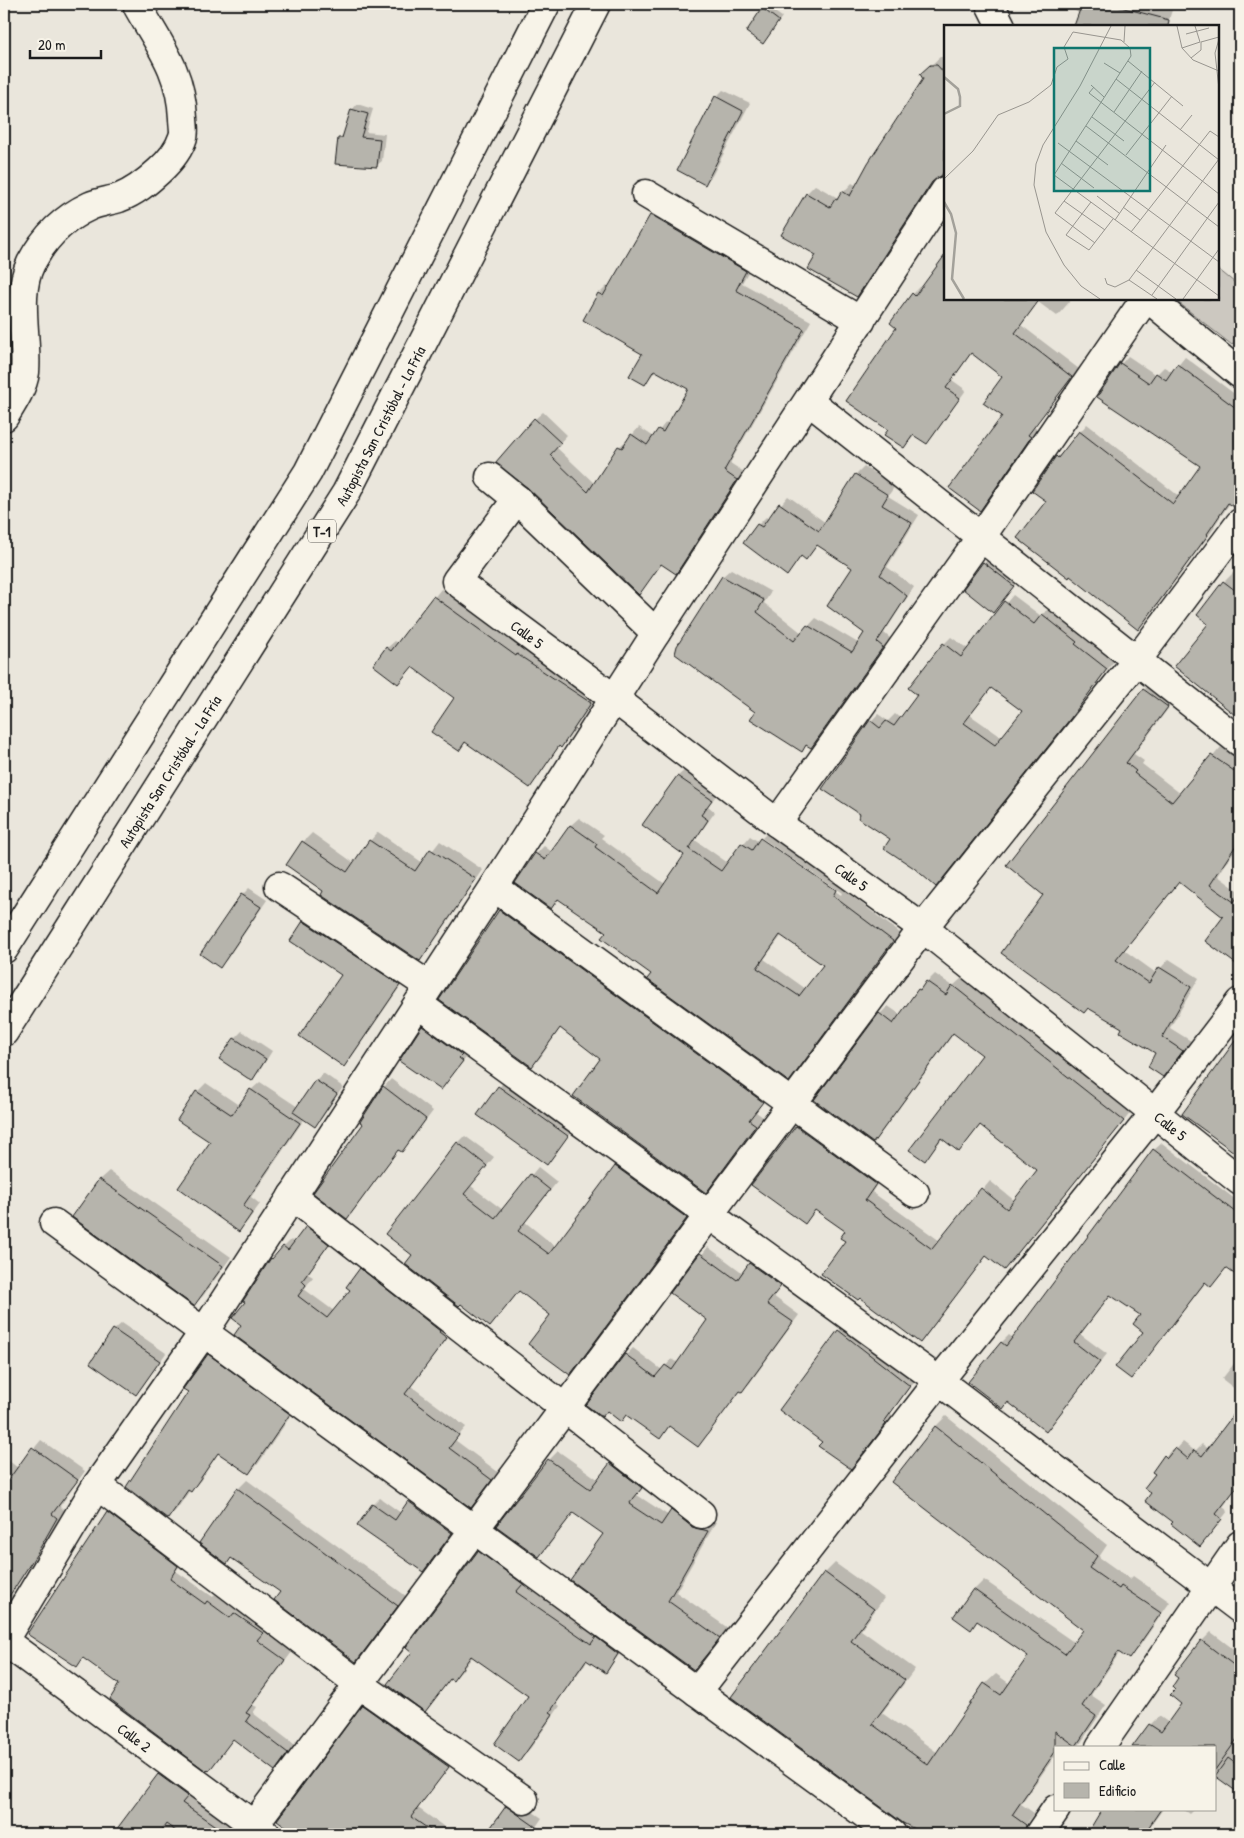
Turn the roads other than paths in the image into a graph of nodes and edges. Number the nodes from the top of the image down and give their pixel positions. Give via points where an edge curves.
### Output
1 (138, 4) edge
2 (546, 4) edge
3 (596, 4) edge
4 (990, 4) edge
5 (1000, 25) edge
6 (944, 193) edge
7 (646, 194) dead end
8 (1146, 300) edge
9 (1148, 300) edge
10 (861, 321) junction
11 (1240, 374) edge
12 (809, 401) junction
13 (4, 417) edge
14 (490, 477) dead end
15 (517, 499) junction
16 (1240, 523) edge
17 (981, 537) junction
18 (656, 633) junction
19 (1137, 660) junction
20 (615, 699) junction
21 (1240, 742) edge
22 (777, 824) junction
23 (279, 886) dead end
24 (494, 888) junction
25 (923, 928) junction
26 (4, 949) edge
27 (424, 995) junction
28 (1240, 1002) edge
29 (4, 1032) edge
30 (792, 1104) junction
31 (1154, 1114) junction
32 (1240, 1181) edge
33 (915, 1193) dead end
34 (292, 1196) junction
35 (709, 1215) junction
36 (54, 1223) dead end
37 (204, 1332) junction
38 (940, 1381) junction
39 (565, 1408) junction
40 (97, 1484) junction
41 (701, 1514) dead end
42 (474, 1530) junction
43 (1240, 1545) edge
44 (1211, 1586) junction
45 (1240, 1609) edge
46 (4, 1641) edge
47 (359, 1684) junction
48 (697, 1692) junction
49 (1101, 1746) edge
50 (524, 1800) dead end
51 (1055, 1810) edge
52 (255, 1831) edge
53 (892, 1834) edge
54 (1039, 1834) edge

1 - 13 main road via 167,55 178,82 184,136 170,161 144,185 90,206 66,220 45,240 30,266 23,293 24,374 14,403
2 - 26 main road via 308,472
3 - 29 main road, Autopista San Cristóbal - La Fría / T-1 via 346,493
4 - 5 main road
6 - 10 main road
7 - 10 main road
8 - 17 main road
9 - 11 main road
10 - 12 main road
12 - 17 main road
12 - 18 main road
14 - 15 main road
15 - 18 main road
15 - 20 main road, Calle 5 via 456,582
16 - 19 main road
17 - 19 main road
17 - 22 main road
18 - 20 main road
19 - 21 main road
19 - 25 main road
20 - 22 main road, Calle 5
20 - 24 main road
22 - 25 main road, Calle 5
23 - 27 main road
24 - 27 main road
24 - 30 main road
25 - 30 main road
25 - 31 main road, Calle 5
27 - 34 main road
27 - 35 main road
28 - 31 main road
30 - 33 main road
30 - 35 main road
31 - 32 main road, Calle 5
31 - 38 main road
34 - 37 main road
34 - 39 main road
35 - 38 main road
35 - 39 main road
36 - 37 main road
37 - 40 main road
37 - 42 main road
38 - 44 main road
38 - 48 main road
39 - 41 main road
39 - 42 main road
40 - 46 main road
40 - 47 main road
42 - 47 main road
42 - 48 main road
43 - 44 main road
44 - 45 main road
44 - 49 main road
46 - 52 main road, Calle 2
47 - 50 main road
47 - 52 main road
48 - 53 main road
51 - 54 main road

